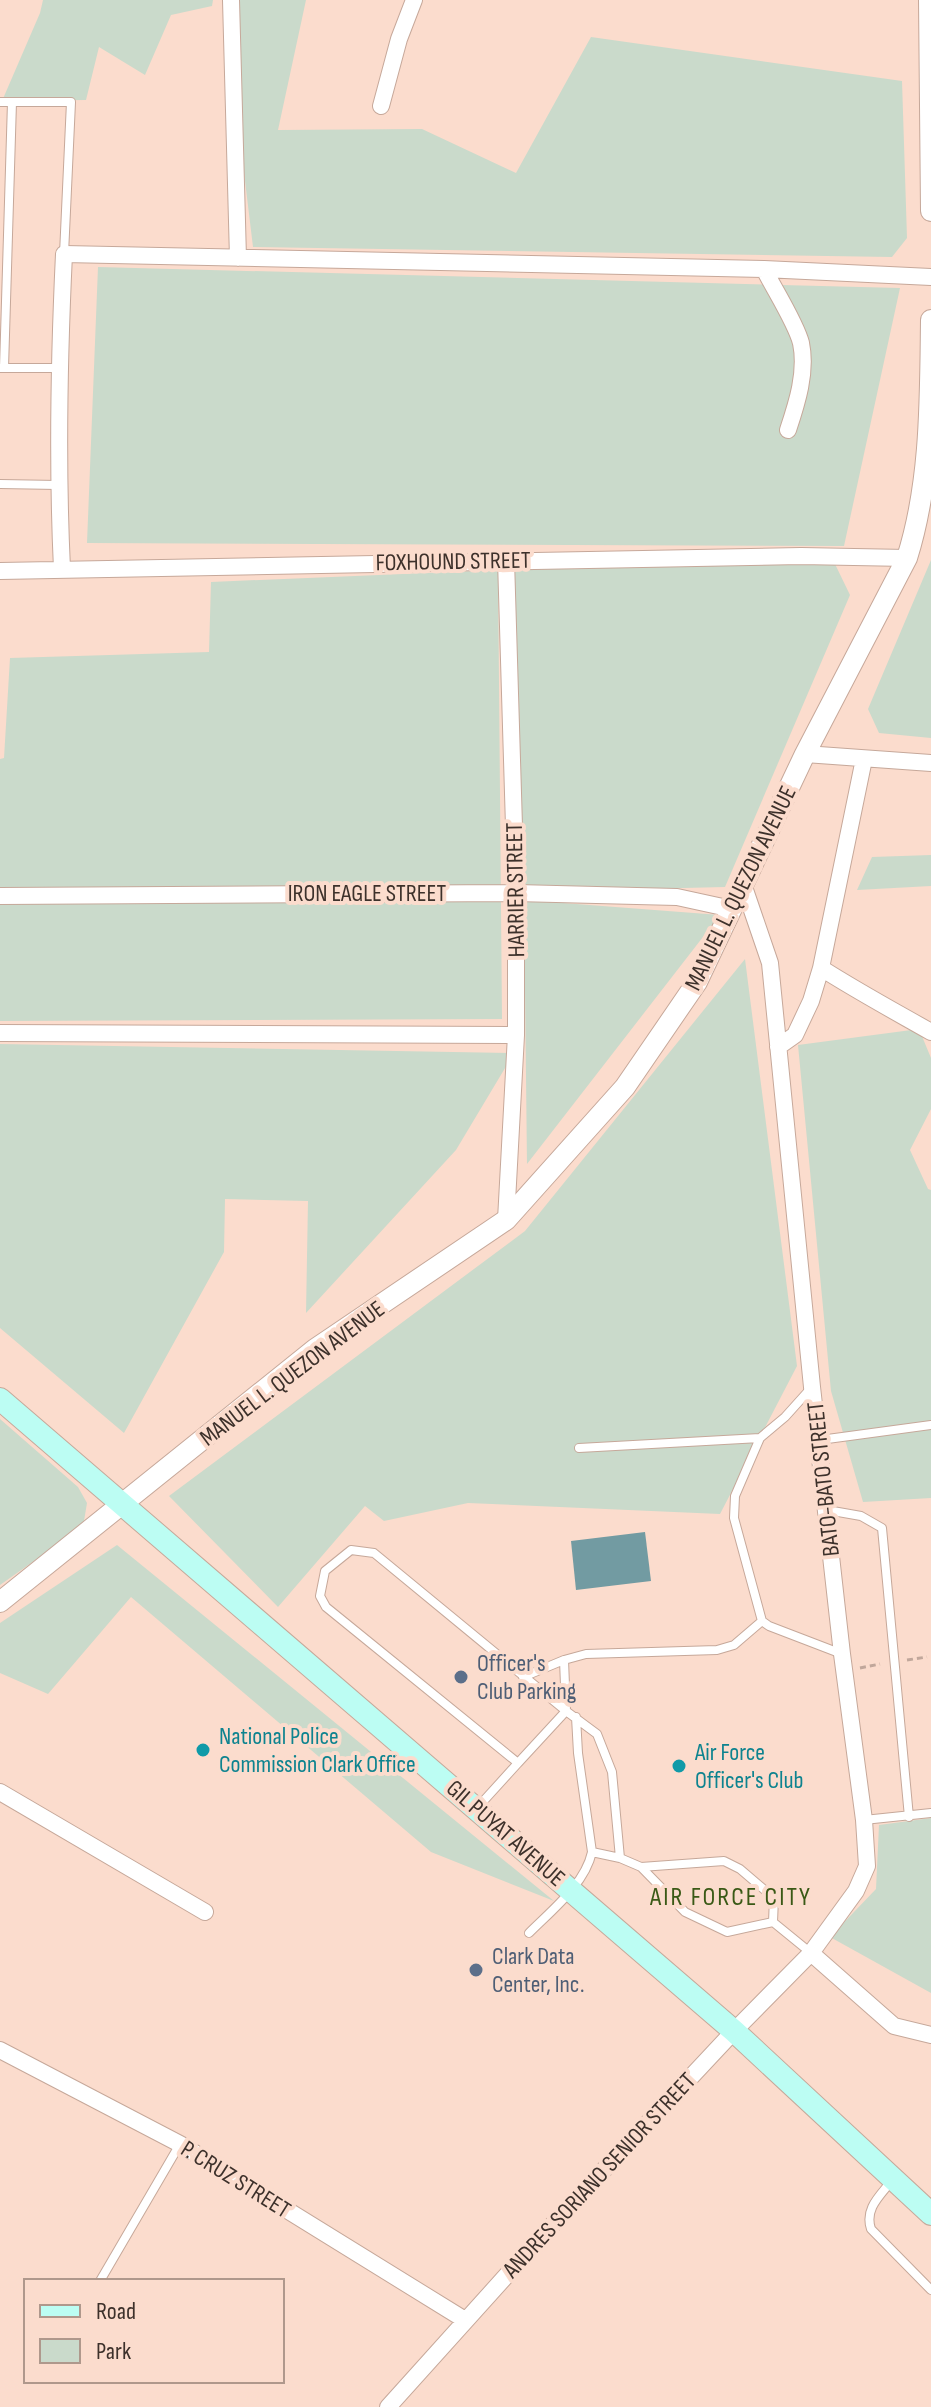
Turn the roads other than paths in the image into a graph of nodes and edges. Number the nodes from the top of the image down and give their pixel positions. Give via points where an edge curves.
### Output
1 (231, 0) edge
2 (414, 0) edge
3 (929, 0) edge
4 (0, 102) edge
5 (12, 102) junction
6 (381, 106) dead end
7 (931, 211) edge
8 (64, 254) junction
9 (238, 258) junction
10 (764, 269) junction
11 (931, 277) edge
12 (931, 320) edge
13 (2, 368) edge
14 (59, 368) junction
15 (788, 430) dead end
16 (0, 484) edge
17 (58, 485) junction
18 (907, 558) junction
19 (506, 560) junction
20 (62, 569) junction
21 (0, 571) edge
22 (805, 754) junction
23 (864, 759) junction
24 (931, 763) edge
25 (743, 884) junction
26 (516, 893) junction
27 (0, 896) edge
28 (732, 909) junction
29 (821, 968) junction
30 (931, 1032) edge
31 (0, 1033) edge
32 (516, 1035) junction
33 (778, 1047) junction
34 (506, 1220) junction
35 (812, 1387) junction
36 (0, 1399) edge
37 (931, 1425) edge
38 (760, 1438) junction
39 (820, 1440) junction
40 (579, 1448) dead end
41 (123, 1504) junction
42 (827, 1510) junction
43 (0, 1602) edge
44 (762, 1621) junction
45 (842, 1654) junction
46 (564, 1660) junction
47 (523, 1677) junction
48 (566, 1711) junction
49 (576, 1717) junction
50 (518, 1763) junction
51 (0, 1792) edge
52 (477, 1808) junction
53 (931, 1813) edge
54 (909, 1817) junction
55 (864, 1820) junction
56 (592, 1852) junction
57 (620, 1858) junction
58 (641, 1867) junction
59 (571, 1889) junction
60 (205, 1912) dead end
61 (773, 1922) junction
62 (529, 1933) dead end
63 (811, 1953) junction
64 (734, 2031) junction
65 (931, 2035) edge
66 (0, 2050) edge
67 (180, 2144) junction
68 (894, 2179) junction
69 (931, 2214) edge
70 (101, 2279) edge
71 (931, 2290) edge
72 (465, 2320) junction
73 (388, 2407) edge

1 - 9 street
2 - 6 street
3 - 7 street
4 - 5 lane
5 - 8 lane via 71,102
5 - 13 lane
8 - 9 street
8 - 14 street
9 - 10 street
10 - 11 street
10 - 15 street via 801,342 798,402
12 - 18 street, MANUEL L. QUEZON AVENUE via 927,473
13 - 14 lane
14 - 17 street
16 - 17 lane
17 - 20 street
18 - 19 street, FOXHOUND STREET
18 - 22 street, MANUEL L. QUEZON AVENUE
19 - 20 street, FOXHOUND STREET
19 - 26 street, HARRIER STREET
20 - 21 street, FOXHOUND STREET
22 - 23 street
22 - 25 street, MANUEL L. QUEZON AVENUE
23 - 24 street
23 - 29 street
25 - 28 street, MANUEL L. QUEZON AVENUE
25 - 33 street, BATO-BATO STREET via 770,963
26 - 27 street, IRON EAGLE STREET
26 - 28 street, IRON EAGLE STREET via 677,897
26 - 32 street, HARRIER STREET
28 - 34 street, MANUEL L. QUEZON AVENUE via 697,982 625,1087
29 - 30 street
29 - 33 street via 795,1035
31 - 32 street
32 - 34 street, HARRIER STREET
33 - 35 street, BATO-BATO STREET
34 - 41 street, MANUEL L. QUEZON AVENUE via 315,1349
35 - 38 lane
35 - 39 street, BATO-BATO STREET
36 - 41 main road, GIL PUYAT AVENUE
37 - 39 lane
38 - 40 lane
38 - 44 lane via 735,1496 734,1518
39 - 42 street, BATO-BATO STREET
41 - 43 street, MANUEL L. QUEZON AVENUE
41 - 52 main road, GIL PUYAT AVENUE
42 - 45 street, BATO-BATO STREET
42 - 54 lane via 861,1516 882,1528
44 - 45 lane
44 - 46 lane via 734,1645 717,1650 586,1654
45 - 55 street, BATO-BATO STREET
46 - 47 lane
46 - 48 lane
47 - 48 lane
47 - 50 lane via 374,1553 351,1550 325,1571 320,1596 326,1607
48 - 49 lane
48 - 50 lane
49 - 56 lane
49 - 57 lane via 597,1734 612,1772
50 - 52 lane
51 - 60 street
52 - 59 main road, GIL PUYAT AVENUE
53 - 54 lane
54 - 55 lane
55 - 63 street, BATO-BATO STREET via 867,1866 856,1891
56 - 57 lane
56 - 59 lane
57 - 58 lane
58 - 61 lane via 685,1912 727,1932
58 - 61 lane via 724,1861 774,1898
59 - 62 lane
59 - 64 main road, GIL PUYAT AVENUE
61 - 63 lane
63 - 64 street, BATO-BATO STREET
63 - 65 street via 894,2026
64 - 68 main road, GIL PUYAT AVENUE
64 - 72 street, ANDRES SORIANO SENIOR STREET
66 - 67 street, P. CRUZ STREET
67 - 70 lane
67 - 72 street, P. CRUZ STREET
68 - 69 main road, GIL PUYAT AVENUE
68 - 71 lane via 871,2208 871,2229
72 - 73 street, ANDRES SORIANO SENIOR STREET

